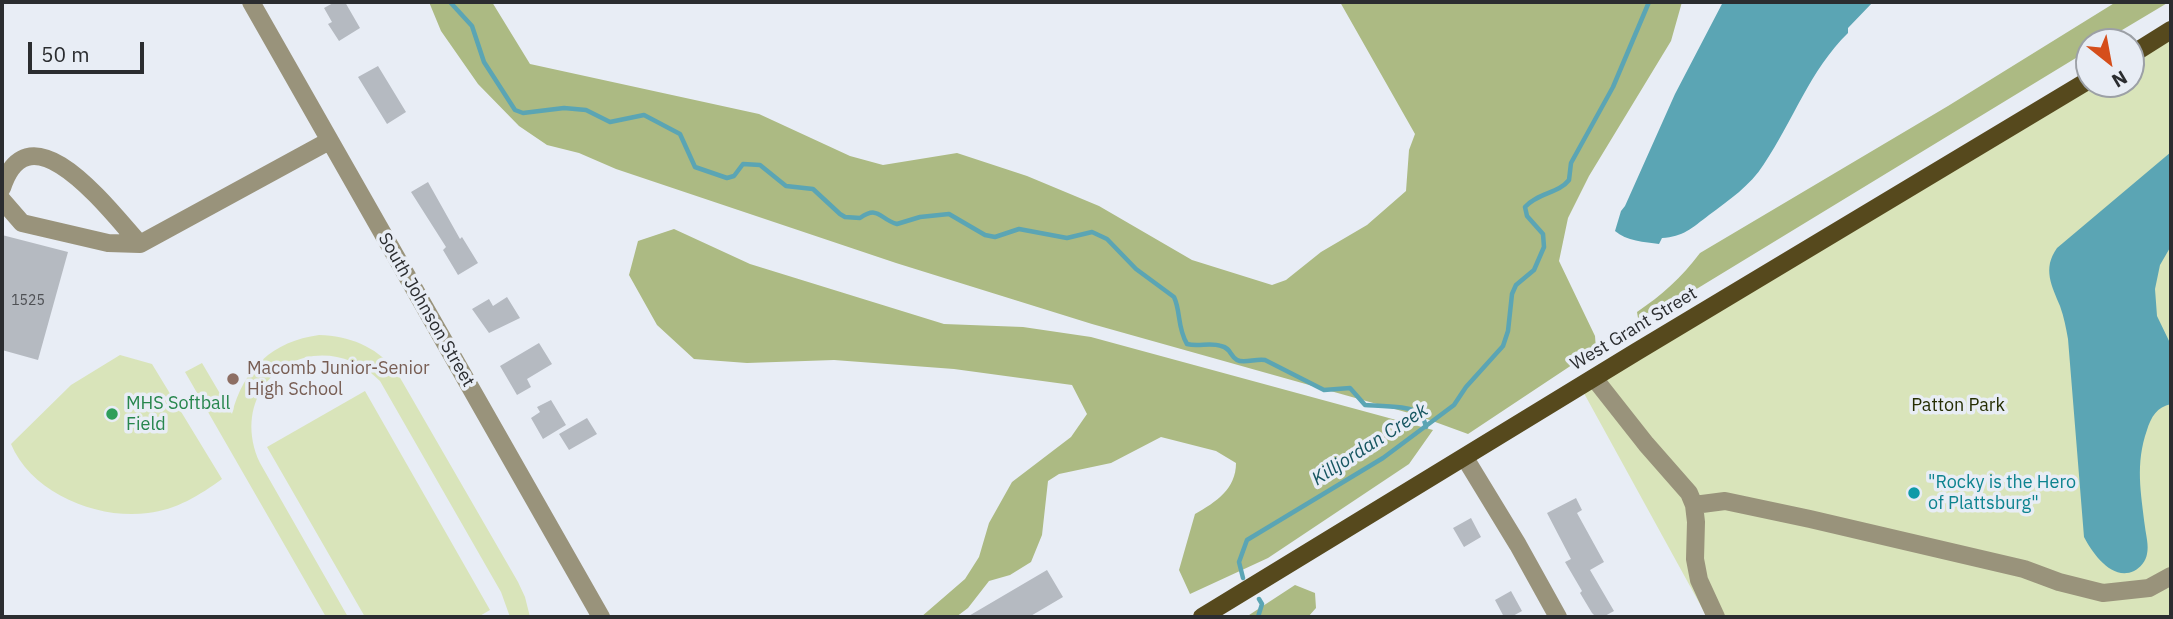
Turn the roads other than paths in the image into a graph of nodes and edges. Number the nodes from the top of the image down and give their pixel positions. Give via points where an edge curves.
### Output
1 (251, 2) edge
2 (2171, 30) edge
3 (2145, 46) edge
4 (2075, 88) edge
5 (329, 141) junction
6 (2, 188) edge
7 (2, 201) edge
8 (140, 244) junction
9 (1594, 377) junction
10 (1465, 458) junction
11 (1694, 505) junction
12 (2171, 576) edge
13 (601, 617) edge
14 (1202, 617) edge
15 (1558, 617) edge
16 (1716, 617) edge

1 - 5 street, South Johnson Street
2 - 3 main road
4 - 9 main road, West Grant Street
5 - 8 street
5 - 13 street, South Johnson Street
6 - 8 street via 7,172 20,159 47,156 83,181
7 - 8 street via 22,223 108,243
9 - 10 main road, West Grant Street
9 - 11 street via 1684,485
10 - 14 main road, West Grant Street
10 - 15 street
11 - 12 street via 1725,501 1773,511 2024,569 2103,593 2149,588
11 - 16 street via 1699,580

